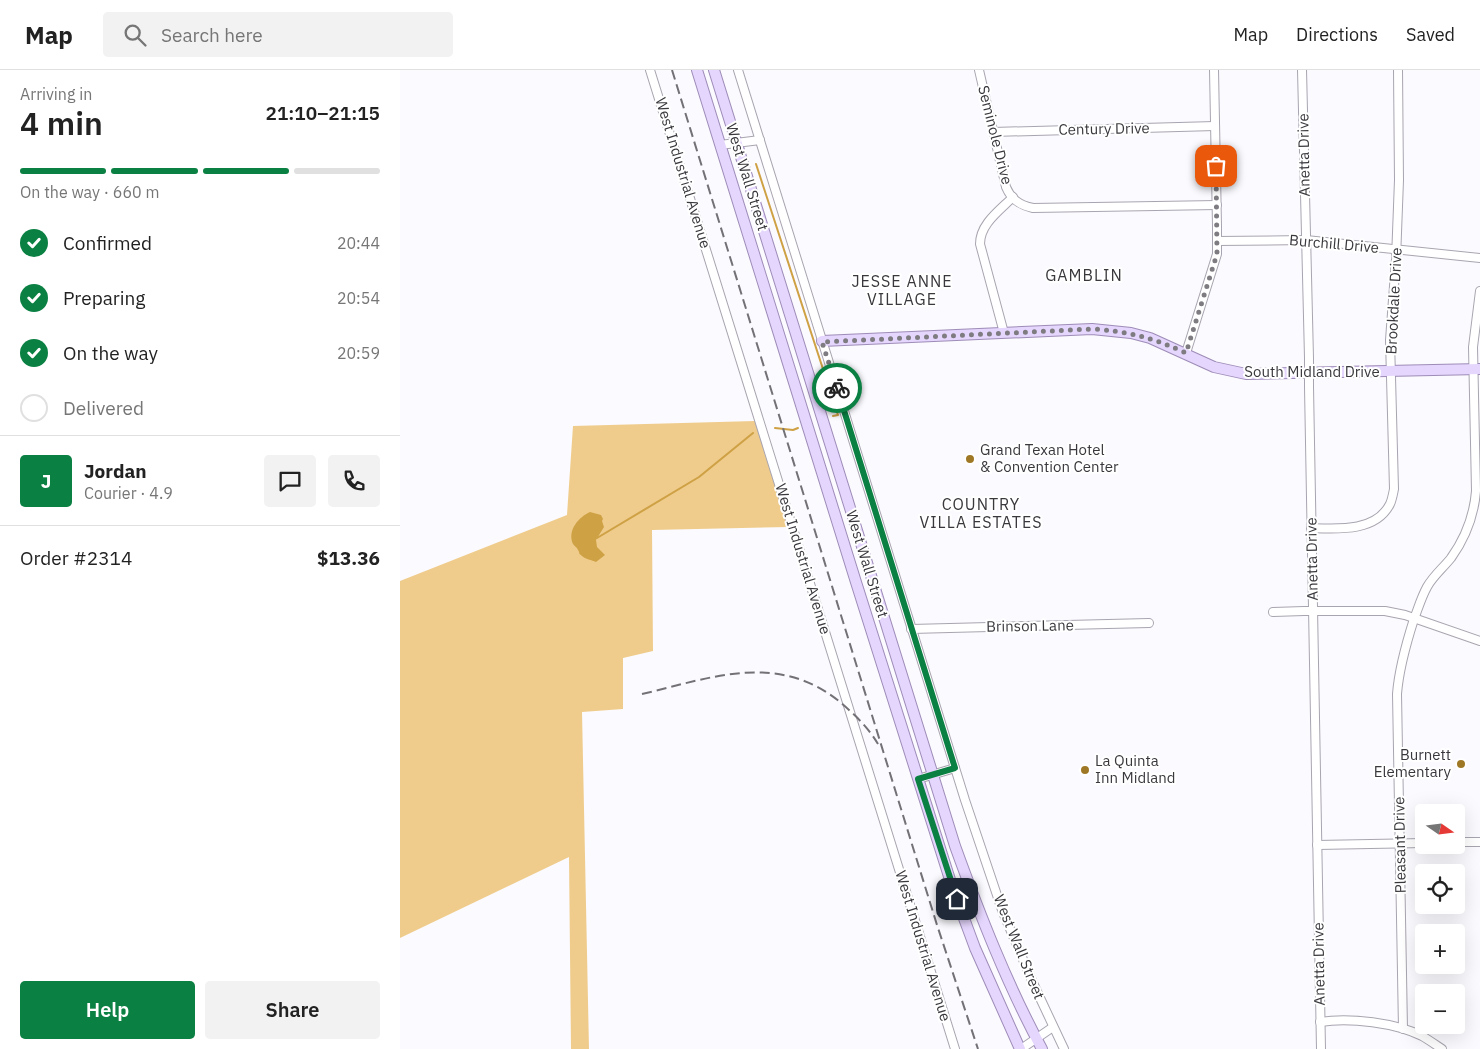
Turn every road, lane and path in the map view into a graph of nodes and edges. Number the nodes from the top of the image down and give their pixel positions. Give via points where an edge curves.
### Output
1 (650, 70) edge
2 (697, 70) edge
3 (714, 70) edge
4 (738, 70) edge
5 (979, 70) edge
6 (1214, 70) edge
7 (1302, 70) edge
8 (1398, 70) edge
9 (1215, 126) junction
10 (994, 132) junction
11 (760, 140) junction
12 (736, 143) junction
13 (720, 145) junction
14 (1012, 198) junction
15 (1217, 205) junction
16 (1306, 240) junction
17 (1217, 241) junction
18 (1397, 250) junction
19 (1480, 258) edge
20 (1480, 291) edge
21 (1004, 333) junction
22 (822, 342) junction
23 (1186, 353) junction
24 (1476, 370) edge
25 (1390, 372) junction
26 (1309, 373) junction
27 (1311, 528) junction
28 (1312, 611) junction
29 (1273, 612) dead end
30 (1414, 619) junction
31 (1149, 623) dead end
32 (911, 629) junction
33 (1480, 641) edge
34 (955, 768) junction
35 (932, 775) junction
36 (918, 779) junction
37 (1465, 842) edge
38 (1480, 842) edge
39 (1415, 843) edge
40 (1400, 844) junction
41 (1317, 845) junction
42 (1320, 1022) junction
43 (1053, 1027) junction
44 (1403, 1029) junction
45 (1036, 1039) junction
46 (955, 1049) edge
47 (1014, 1049) edge
48 (1020, 1049) edge
49 (1042, 1049) edge
50 (1064, 1049) edge
51 (1321, 1049) edge
52 (1442, 1049) edge

1 - 46 street, West Industrial Avenue
2 - 13 main road, West Wall Street
3 - 12 main road, West Wall Street
4 - 11 street, West Wall Street
5 - 10 street, Seminole Drive
6 - 9 street
7 - 16 street, Anetta Drive
8 - 18 street, Brookdale Drive
9 - 10 street, Century Drive
9 - 15 street
10 - 14 street, Seminole Drive via 1006,186
11 - 12 street
11 - 22 street, West Wall Street
12 - 13 street
12 - 35 main road, West Wall Street
13 - 36 main road, West Wall Street
14 - 15 street via 1033,208
14 - 21 street, Seminole Drive via 985,225 980,237
15 - 17 street
16 - 17 street, Burchill Drive
16 - 18 street, Burchill Drive
16 - 26 street, Anetta Drive
17 - 23 street via 1217,254
18 - 19 street, Burchill Drive
18 - 25 street, Brookdale Drive
20 - 24 street, Pleasant Drive via 1473,347
21 - 22 main road, South Midland Drive
21 - 23 main road, South Midland Drive via 1113,330 1150,338
22 - 32 street, West Wall Street
23 - 26 main road, South Midland Drive via 1209,365 1236,372
24 - 25 main road, South Midland Drive
24 - 30 street, Pleasant Drive via 1476,491 1473,510 1459,547 1427,587
25 - 26 main road, South Midland Drive
25 - 27 street, Brookdale Drive via 1394,489 1391,503 1373,523
26 - 27 street, Anetta Drive
27 - 28 street, Anetta Drive
28 - 29 street
28 - 30 street via 1377,610
28 - 41 street, Anetta Drive
30 - 33 street
30 - 40 street, Pleasant Drive via 1398,688
31 - 32 street, Brinson Lane
32 - 34 street, West Wall Street
34 - 35 street
34 - 43 street, West Wall Street via 1002,910
35 - 36 street
35 - 45 main road, West Wall Street via 972,894
36 - 48 main road, West Wall Street via 966,924
37 - 38 street
39 - 40 street
40 - 41 street
40 - 44 street, Pleasant Drive
41 - 42 street, Anetta Drive
42 - 44 street via 1366,1022
42 - 51 street, Anetta Drive
43 - 45 street
43 - 50 street, West Wall Street
44 - 52 street
45 - 48 street
45 - 49 main road, West Wall Street
47 - 48 street

